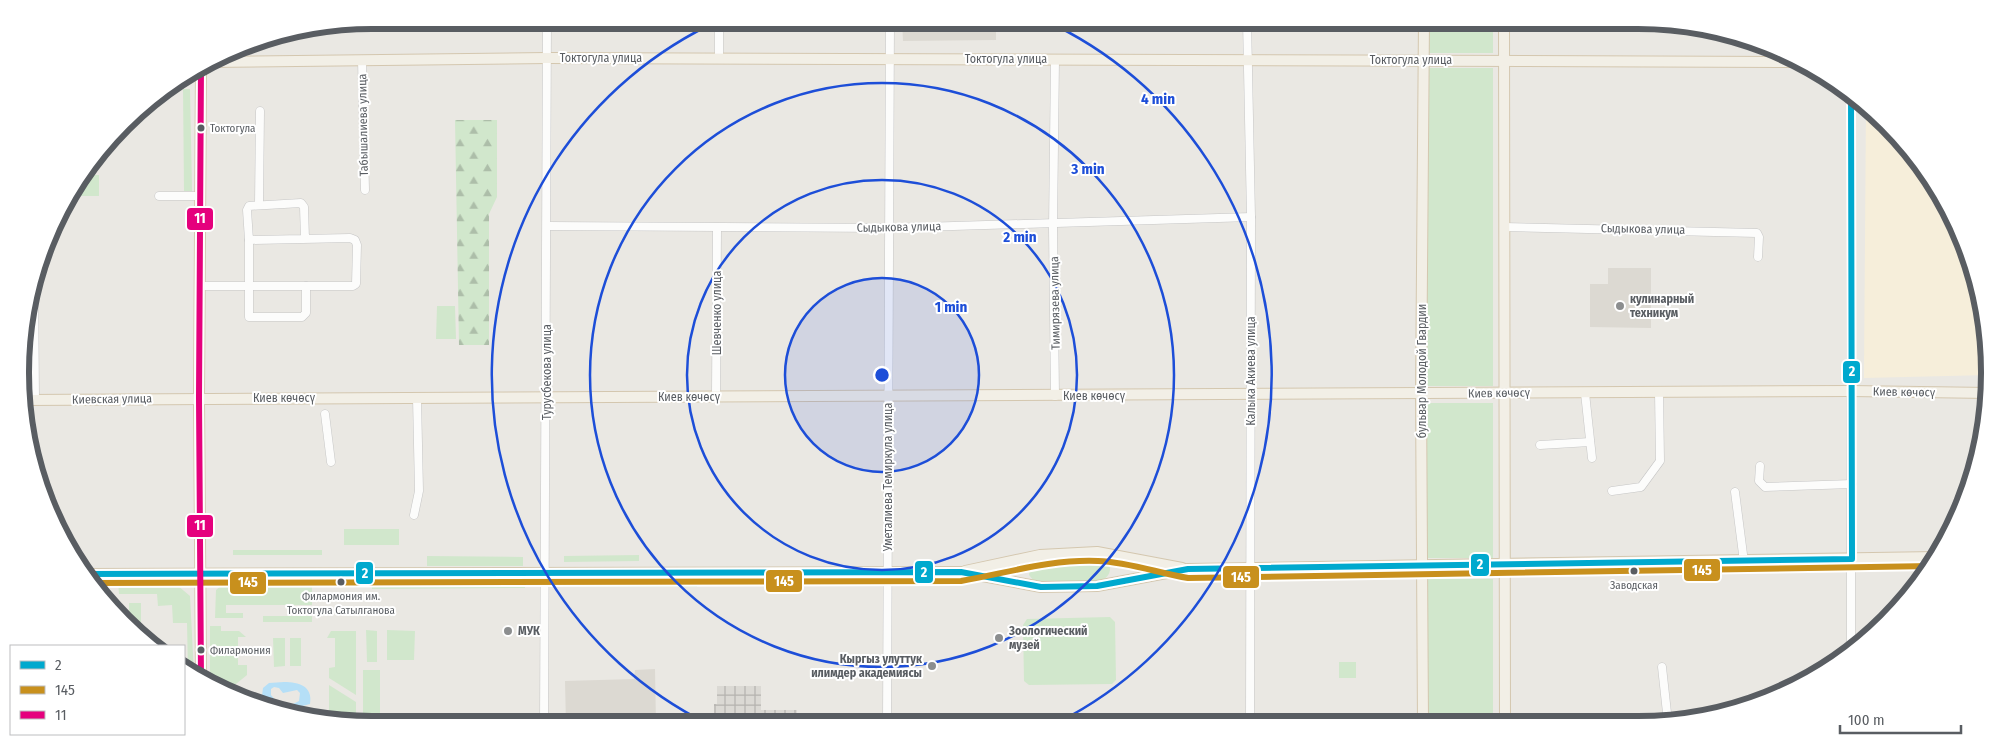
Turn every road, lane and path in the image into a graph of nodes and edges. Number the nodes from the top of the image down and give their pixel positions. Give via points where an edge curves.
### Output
1 (547, 29) edge
2 (719, 29) edge
3 (890, 29) edge
4 (1247, 29) edge
5 (1424, 29) edge
6 (1504, 29) edge
7 (547, 58) junction
8 (719, 58) junction
9 (889, 59) junction
10 (1056, 59) junction
11 (362, 60) junction
12 (1248, 60) junction
13 (1424, 60) junction
14 (1504, 61) junction
15 (225, 62) edge
16 (1785, 62) edge
17 (201, 75) edge
18 (1851, 103) edge
19 (260, 111) dead end
20 (365, 190) dead end
21 (158, 196) dead end
22 (200, 196) junction
23 (259, 204) junction
24 (1251, 217) junction
25 (1054, 222) junction
26 (547, 226) junction
27 (1504, 227) junction
28 (889, 228) junction
29 (717, 229) junction
30 (305, 239) junction
31 (248, 240) junction
32 (1758, 257) dead end
33 (200, 286) junction
34 (248, 286) junction
35 (306, 286) junction
36 (32, 324) edge
37 (1851, 391) junction
38 (1659, 392) junction
39 (1504, 393) junction
40 (1585, 393) junction
41 (1981, 393) edge
42 (1421, 394) junction
43 (1251, 395) junction
44 (1055, 396) junction
45 (547, 397) junction
46 (716, 397) junction
47 (889, 397) junction
48 (199, 398) junction
49 (418, 398) junction
50 (30, 400) edge
51 (325, 414) dead end
52 (1590, 442) junction
53 (1540, 445) dead end
54 (1592, 458) dead end
55 (331, 462) dead end
56 (1760, 466) dead end
57 (1852, 484) junction
58 (1612, 491) dead end
59 (1735, 492) dead end
60 (414, 515) dead end
61 (1927, 557) edge
62 (1852, 559) junction
63 (1744, 562) junction
64 (1422, 566) junction
65 (1506, 566) junction
66 (1188, 569) junction
67 (1251, 569) junction
68 (888, 572) junction
69 (961, 572) junction
70 (202, 573) junction
71 (544, 573) junction
72 (94, 574) edge
73 (1851, 642) edge
74 (1662, 667) dead end
75 (201, 670) edge
76 (1667, 715) edge
77 (544, 716) edge
78 (887, 716) edge
79 (1250, 716) edge
80 (1423, 716) edge
81 (1506, 716) edge

1 - 7 street, Турусбекова улица
2 - 8 street
3 - 9 street, Уметалиева Темиркула улица
4 - 12 street, Калыка Акиева улица
5 - 13 main road, бульвар Молодой Гвардии
6 - 14 main road
7 - 8 main road, Токтогула улица
7 - 11 main road, Токтогула улица
7 - 26 street, Турусбекова улица
8 - 9 main road, Токтогула улица
9 - 10 main road, Токтогула улица
9 - 28 street, Уметалиева Темиркула улица
10 - 12 main road, Токтогула улица
10 - 25 street, Тимирязева улица
11 - 15 main road, Токтогула улица
11 - 20 street, Табышалиева улица
12 - 13 main road, Токтогула улица
12 - 24 street, Калыка Акиева улица
13 - 14 main road, Токтогула улица
13 - 42 main road, бульвар Молодой Гвардии
14 - 16 main road, Токтогула улица
14 - 27 main road
17 - 22 main road
18 - 37 street
19 - 23 street
21 - 22 street
22 - 33 main road
23 - 30 street via 301,203 304,207
23 - 31 street via 249,206 247,210
24 - 25 street, Сыдыкова улица
24 - 43 street, Калыка Акиева улица
25 - 28 street, Сыдыкова улица
25 - 44 street, Тимирязева улица
26 - 29 street, Сыдыкова улица
26 - 45 street, Турусбекова улица
27 - 32 street, Сыдыкова улица via 1757,233
27 - 39 main road
28 - 29 street, Сыдыкова улица
28 - 47 street, Уметалиева Темиркула улица
29 - 46 street, Шевченко улица
30 - 31 street
30 - 35 street via 350,238 357,245 356,284
31 - 34 street
33 - 34 street
33 - 48 main road
34 - 35 street
34 - 35 street via 247,312 252,318 302,316 306,313
36 - 50 street
37 - 38 main road, Киев көчөсү
37 - 41 main road, Киев көчөсү
37 - 57 street
38 - 40 main road, Киев көчөсү
38 - 58 street via 1658,465 1641,487
39 - 40 main road, Киев көчөсү
39 - 42 main road, Киев көчөсү
39 - 65 main road
40 - 52 street
42 - 43 main road, Киев көчөсү
42 - 64 main road, бульвар Молодой Гвардии
43 - 44 main road, Киев көчөсү
43 - 67 street, Калыка Акиева улица
44 - 47 main road, Киев көчөсү
45 - 46 main road, Киев көчөсү
45 - 49 main road, Киев көчөсү
45 - 71 street, Турусбекова улица
46 - 47 main road, Киев көчөсү
47 - 68 street, Уметалиева Темиркула улица
48 - 49 main road, Киев көчөсү
48 - 50 main road, Киевская улица
48 - 70 main road
49 - 60 street via 419,491
51 - 55 street
52 - 53 street
52 - 54 street
56 - 57 street via 1759,481 1765,487
57 - 62 street
59 - 63 street
61 - 62 main road
62 - 63 main road
62 - 73 street
63 - 65 main road
64 - 65 main road
64 - 67 main road
64 - 80 main road, бульвар Молодой Гвардии
65 - 81 main road
66 - 67 main road
66 - 69 main road via 1120,583 1040,587
66 - 69 main road via 1097,552 1040,555
67 - 79 street, Калыка Акиева улица
68 - 69 main road
68 - 71 main road
68 - 78 street, Уметалиева Темиркула улица
70 - 71 main road
70 - 72 main road
70 - 75 main road
71 - 77 street, Турусбекова улица
74 - 76 street

